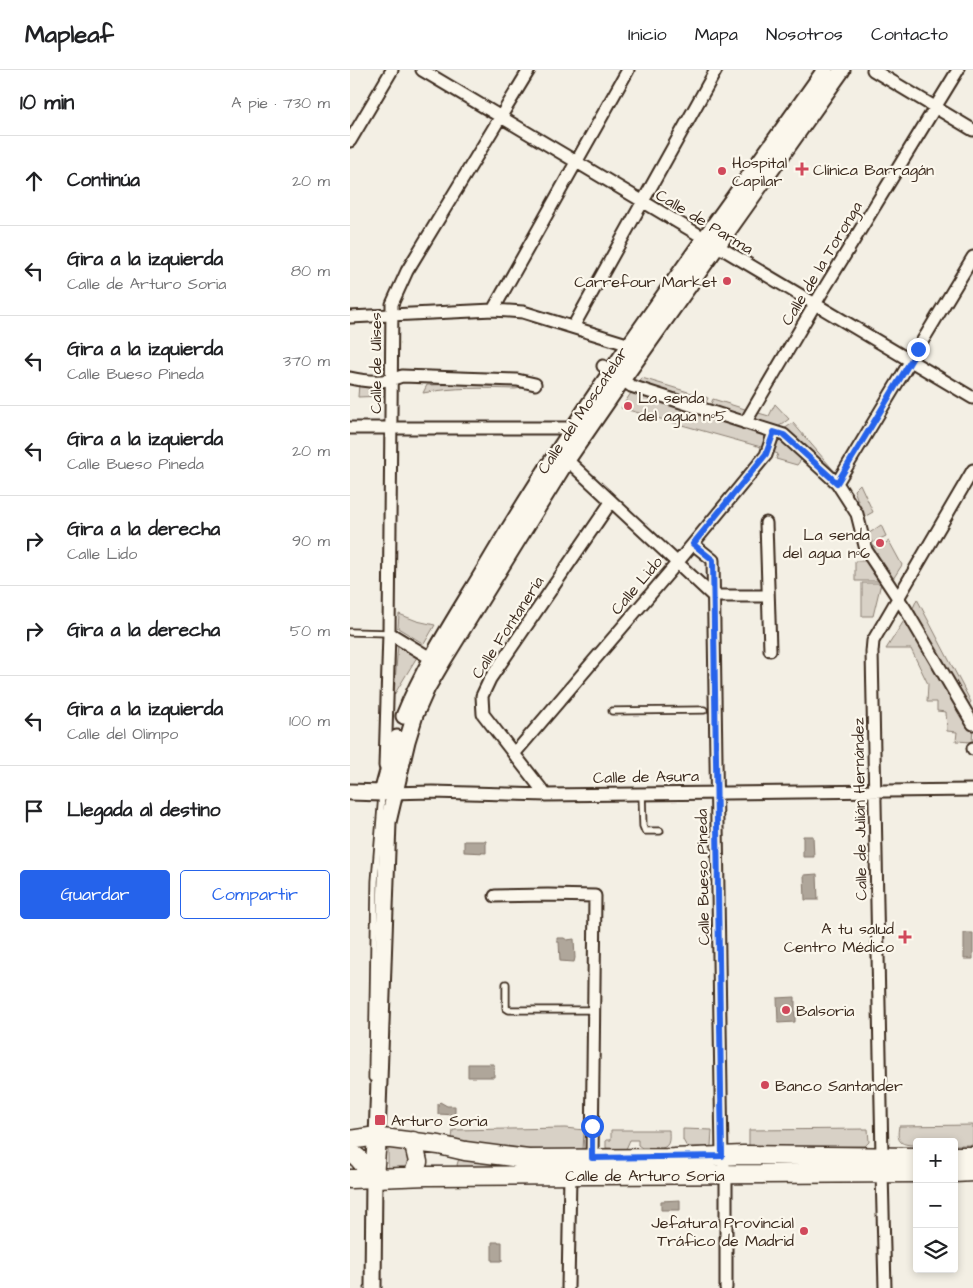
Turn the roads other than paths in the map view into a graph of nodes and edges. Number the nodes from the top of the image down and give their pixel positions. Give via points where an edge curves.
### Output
1 (392, 70) edge
2 (422, 70) edge
3 (529, 70) edge
4 (628, 70) edge
5 (716, 70) edge
6 (825, 70) edge
7 (842, 70) edge
8 (958, 70) edge
9 (878, 71) edge
10 (935, 107) junction
11 (501, 117) junction
12 (973, 130) edge
13 (350, 141) edge
14 (576, 162) junction
15 (642, 203) junction
16 (711, 243) junction
17 (973, 257) edge
18 (815, 305) junction
19 (493, 310) junction
20 (392, 314) junction
21 (350, 317) edge
22 (573, 327) junction
23 (630, 345) junction
24 (910, 361) junction
25 (612, 372) junction
26 (350, 378) edge
27 (393, 380) junction
28 (536, 384) dead end
29 (973, 398) edge
30 (745, 423) junction
31 (350, 428) edge
32 (572, 428) junction
33 (392, 429) junction
34 (774, 432) junction
35 (567, 460) junction
36 (973, 470) edge
37 (837, 483) junction
38 (612, 502) junction
39 (766, 523) dead end
40 (693, 544) junction
41 (678, 562) junction
42 (713, 596) junction
43 (768, 596) junction
44 (898, 598) junction
45 (350, 632) edge
46 (389, 633) junction
47 (770, 650) dead end
48 (432, 659) junction
49 (973, 703) edge
50 (704, 710) dead end
51 (612, 712) dead end
52 (970, 719) edge
53 (514, 754) junction
54 (973, 790) edge
55 (350, 792) edge
56 (875, 792) junction
57 (389, 793) junction
58 (717, 793) junction
59 (642, 794) junction
60 (546, 795) junction
61 (660, 831) dead end
62 (495, 896) dead end
63 (506, 984) dead end
64 (593, 1010) junction
65 (372, 1081) dead end
66 (372, 1091) dead end
67 (374, 1137) junction
68 (350, 1140) edge
69 (413, 1141) junction
70 (350, 1152) edge
71 (465, 1152) junction
72 (722, 1156) junction
73 (958, 1156) edge
74 (973, 1156) edge
75 (913, 1157) edge
76 (592, 1158) junction
77 (882, 1165) junction
78 (913, 1172) edge
79 (973, 1172) edge
80 (958, 1173) edge
81 (570, 1175) junction
82 (726, 1175) junction
83 (413, 1176) junction
84 (461, 1176) junction
85 (374, 1177) junction
86 (350, 1179) edge
87 (373, 1288) edge
88 (568, 1288) edge
89 (726, 1288) edge
90 (885, 1288) edge

1 - 13 street
2 - 11 street, Calle de Parma
3 - 11 street, Calle de Ulises
4 - 14 street
5 - 15 street
6 - 16 street, Calle del Moscatelar
7 - 16 street, Calle del Moscatelar
8 - 10 street, Calle de la Toronga
9 - 10 street
10 - 12 street
10 - 18 street, Calle de la Toronga
11 - 14 street, Calle de Parma
11 - 20 street, Calle de Ulises via 406,271 392,304
14 - 15 street, Calle de Parma
14 - 19 street
15 - 16 street, Calle de Parma
15 - 22 street
16 - 18 street, Calle de Parma
16 - 23 street, Calle del Moscatelar
16 - 25 street, Calle del Moscatelar
17 - 24 street
18 - 24 street, Calle de Parma
18 - 30 street, Calle de la Toronga
19 - 20 street
19 - 22 street via 523,312
20 - 21 street
20 - 27 street, Calle de Ulises
22 - 23 street
23 - 25 street, Calle del Moscatelar
24 - 29 street, Calle de Parma
24 - 37 street
25 - 30 street via 631,386
25 - 32 street, Calle del Moscatelar
25 - 35 street, Calle del Moscatelar
26 - 27 street
27 - 28 street via 402,376 517,380
27 - 33 street, Calle de Ulises
30 - 34 street
31 - 33 street
32 - 33 street
32 - 48 street, Calle del Moscatelar
33 - 46 street, Calle de Ulises
34 - 37 street via 784,435
34 - 40 street, Calle Lido via 766,454
35 - 38 street
35 - 57 street, Calle del Moscatelar via 427,688 414,715
36 - 44 street
37 - 44 street via 857,514 866,550
38 - 41 street
38 - 53 street, Calle Fontanería via 490,679 482,696 482,714
39 - 43 street
40 - 41 street, Calle Lido
40 - 42 street, Calle Bueso Pineda via 713,560
41 - 42 street
41 - 53 street, Calle Lido
42 - 43 street
42 - 58 street, Calle Bueso Pineda
43 - 47 street
44 - 52 street
44 - 56 street, Calle de Julián Hernández via 873,641
45 - 46 lane
46 - 48 street
46 - 57 street, Calle de Ulises via 385,761
48 - 57 street, Calle del Moscatelar via 415,688 403,719
49 - 52 street
50 - 51 lane
53 - 60 street, Calle Fontanería
54 - 56 street, Calle de Asura
55 - 57 street, Calle de Asura
56 - 58 street, Calle de Asura
56 - 77 street, Calle de Julián Hernández
57 - 60 street, Calle de Asura
57 - 65 lane, Calle de Ulises via 375,881
57 - 67 street, Calle de Ulises
58 - 59 street, Calle de Asura
58 - 72 street, Calle Bueso Pineda
59 - 60 street, Calle de Asura
59 - 61 lane via 643,826 646,831
62 - 64 street via 595,896
63 - 64 lane via 508,1010
64 - 76 street
66 - 67 lane
67 - 68 main road, Calle de Arturo Soria
67 - 69 main road, Calle de Arturo Soria
67 - 85 main road
69 - 71 main road, Calle de Arturo Soria
69 - 83 main road via 418,1162
70 - 85 main road
71 - 76 main road, Calle de Arturo Soria via 528,1158
71 - 84 main road via 456,1155 452,1163 453,1171
72 - 76 main road, Calle de Arturo Soria
72 - 77 main road, Calle de Arturo Soria
72 - 82 street, Calle Bueso Pineda
73 - 74 main road
75 - 77 main road, Calle de Arturo Soria
77 - 78 main road, Calle de Arturo Soria
77 - 82 main road, Calle de Arturo Soria
77 - 90 street, Calle de Julián Hernández
79 - 80 main road
81 - 82 main road, Calle de Arturo Soria
81 - 84 main road, Calle de Arturo Soria
81 - 88 street
82 - 89 street, Calle Bueso Pineda
83 - 84 main road, Calle de Arturo Soria
83 - 85 main road, Calle de Arturo Soria
85 - 86 main road, Calle de Arturo Soria
85 - 87 street

